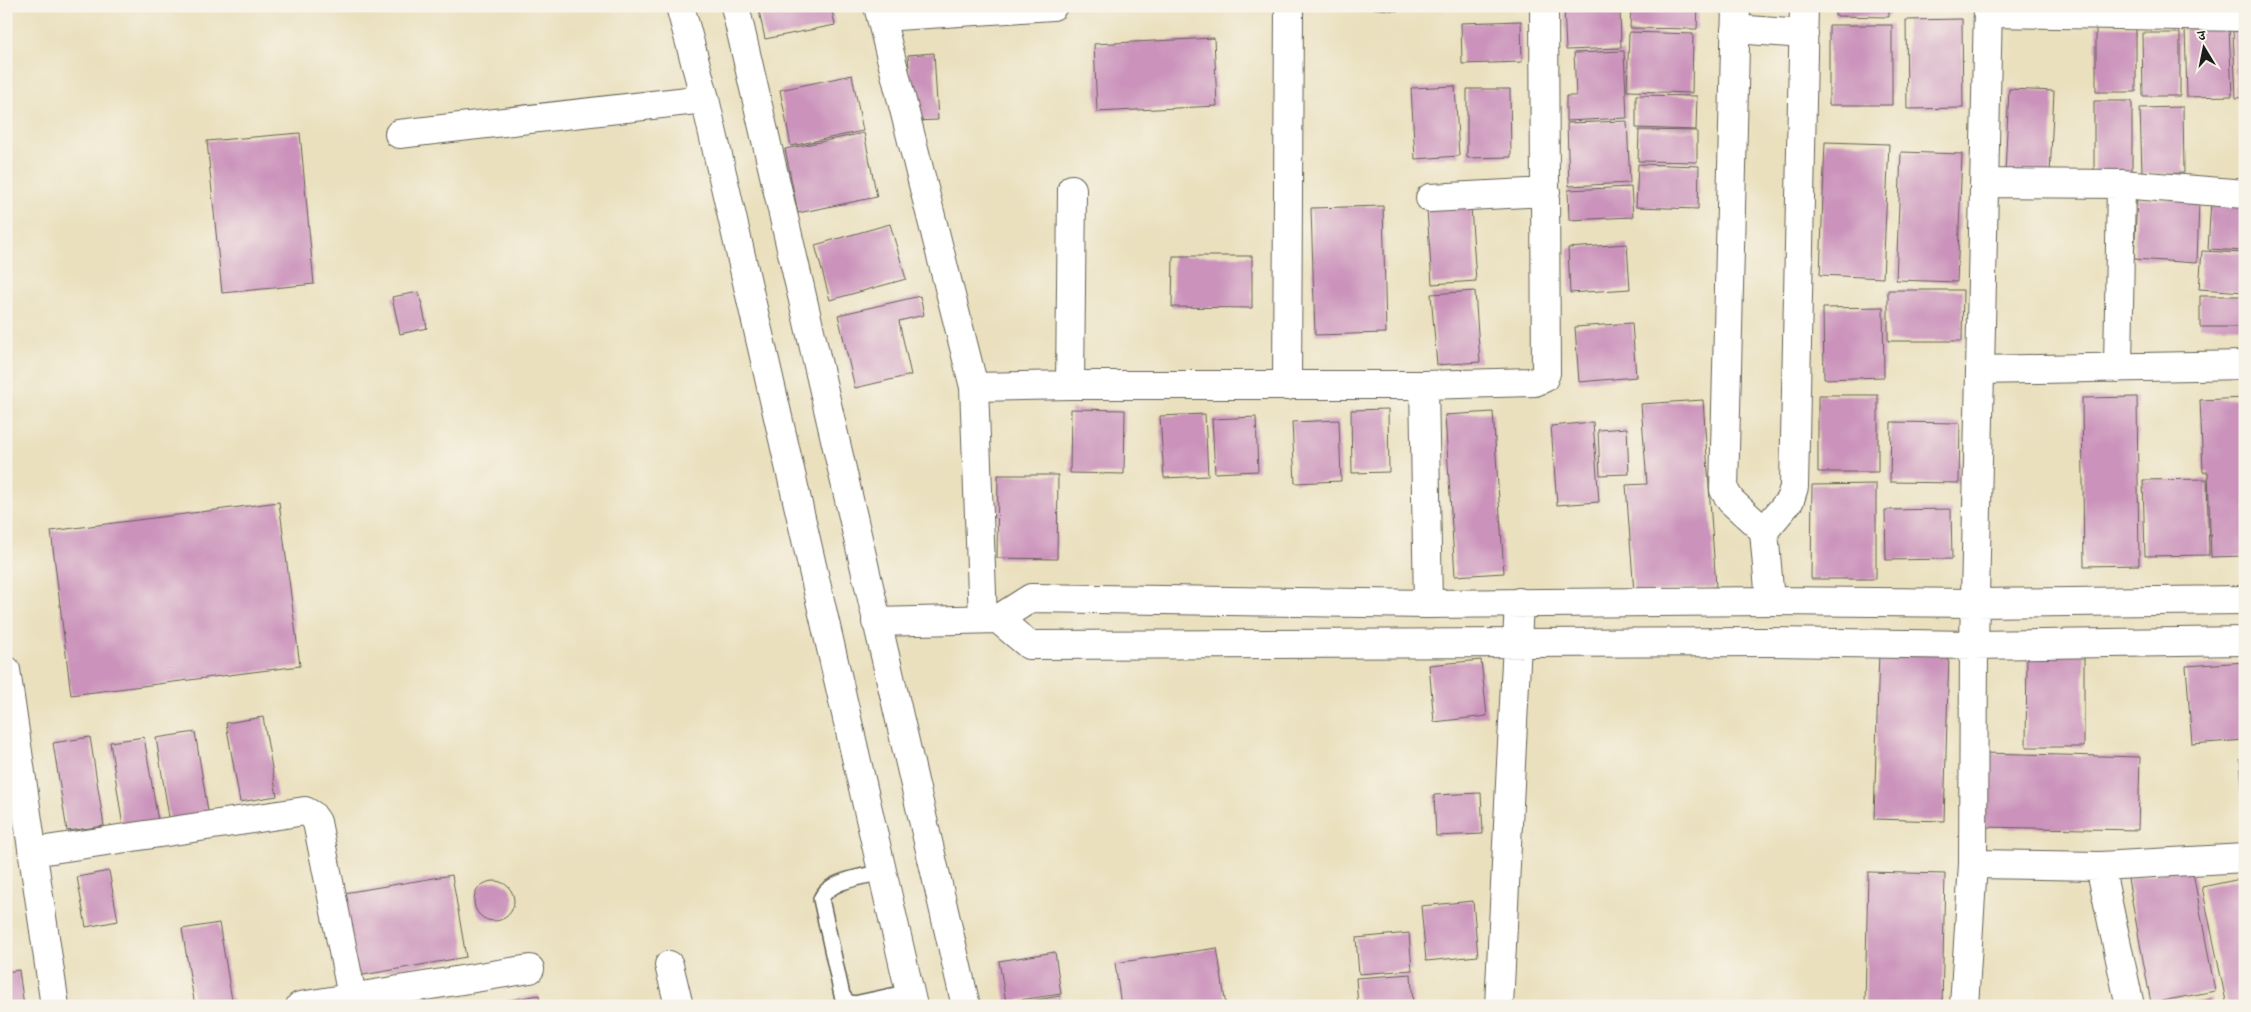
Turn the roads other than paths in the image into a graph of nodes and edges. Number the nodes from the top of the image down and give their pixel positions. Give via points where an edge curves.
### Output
1 (680, 6) edge
2 (735, 6) edge
3 (1053, 6) edge
4 (1289, 6) edge
5 (1544, 6) edge
6 (1804, 6) edge
7 (1988, 10) edge
8 (880, 11) edge
9 (1736, 18) edge
10 (2245, 18) edge
11 (1804, 34) junction
12 (705, 99) junction
13 (399, 134) dead end
14 (1984, 183) junction
15 (2121, 184) junction
16 (1072, 189) dead end
17 (1546, 192) junction
18 (2245, 194) edge
19 (1430, 198) dead end
20 (2245, 365) edge
21 (2118, 368) junction
22 (1980, 370) junction
23 (1070, 385) junction
24 (1424, 385) junction
25 (1287, 386) junction
26 (974, 387) junction
27 (1764, 531) junction
28 (2245, 600) edge
29 (1770, 601) junction
30 (1519, 602) junction
31 (1976, 603) junction
32 (1428, 604) junction
33 (991, 619) junction
34 (876, 622) junction
35 (2245, 641) edge
36 (1516, 643) junction
37 (1974, 644) junction
38 (6, 670) edge
39 (33, 852) junction
40 (2245, 858) edge
41 (1973, 864) junction
42 (2100, 866) junction
43 (882, 872) junction
44 (669, 965) dead end
45 (530, 969) dead end
46 (912, 999) edge
47 (353, 1002) edge
48 (55, 1006) edge
49 (300, 1006) edge
50 (679, 1006) edge
51 (966, 1006) edge
52 (1499, 1006) edge
53 (1964, 1006) edge
54 (2130, 1006) edge

1 - 12 street
2 - 34 street
3 - 8 street
4 - 25 street
5 - 17 street
6 - 11 street
7 - 10 street
7 - 14 street
8 - 26 street
9 - 11 street
9 - 27 street via 1724,490 1731,501
11 - 27 street via 1794,487 1790,500
12 - 13 street
12 - 43 street
14 - 15 street
14 - 22 street
15 - 18 street
15 - 21 street
16 - 23 street
17 - 19 street
17 - 24 street via 1547,366 1544,378 1535,382
20 - 21 street
21 - 22 street
22 - 31 street
23 - 25 street
23 - 26 street
24 - 25 street
24 - 32 street
26 - 33 street
27 - 29 street
28 - 31 street
29 - 30 street
29 - 31 street
30 - 32 street
30 - 36 street
31 - 37 street
32 - 33 street via 1031,598
33 - 34 street
33 - 36 street via 1029,645
34 - 51 street
35 - 37 street
36 - 37 street
36 - 52 street
37 - 41 street
38 - 39 street
39 - 47 street via 305,811 312,814 318,822
39 - 48 street
40 - 42 street
41 - 42 street
41 - 53 street
42 - 54 street
43 - 46 street
43 - 46 lane via 832,886 821,899 842,995 847,1002 854,1004
44 - 50 street
45 - 47 street
47 - 49 street

